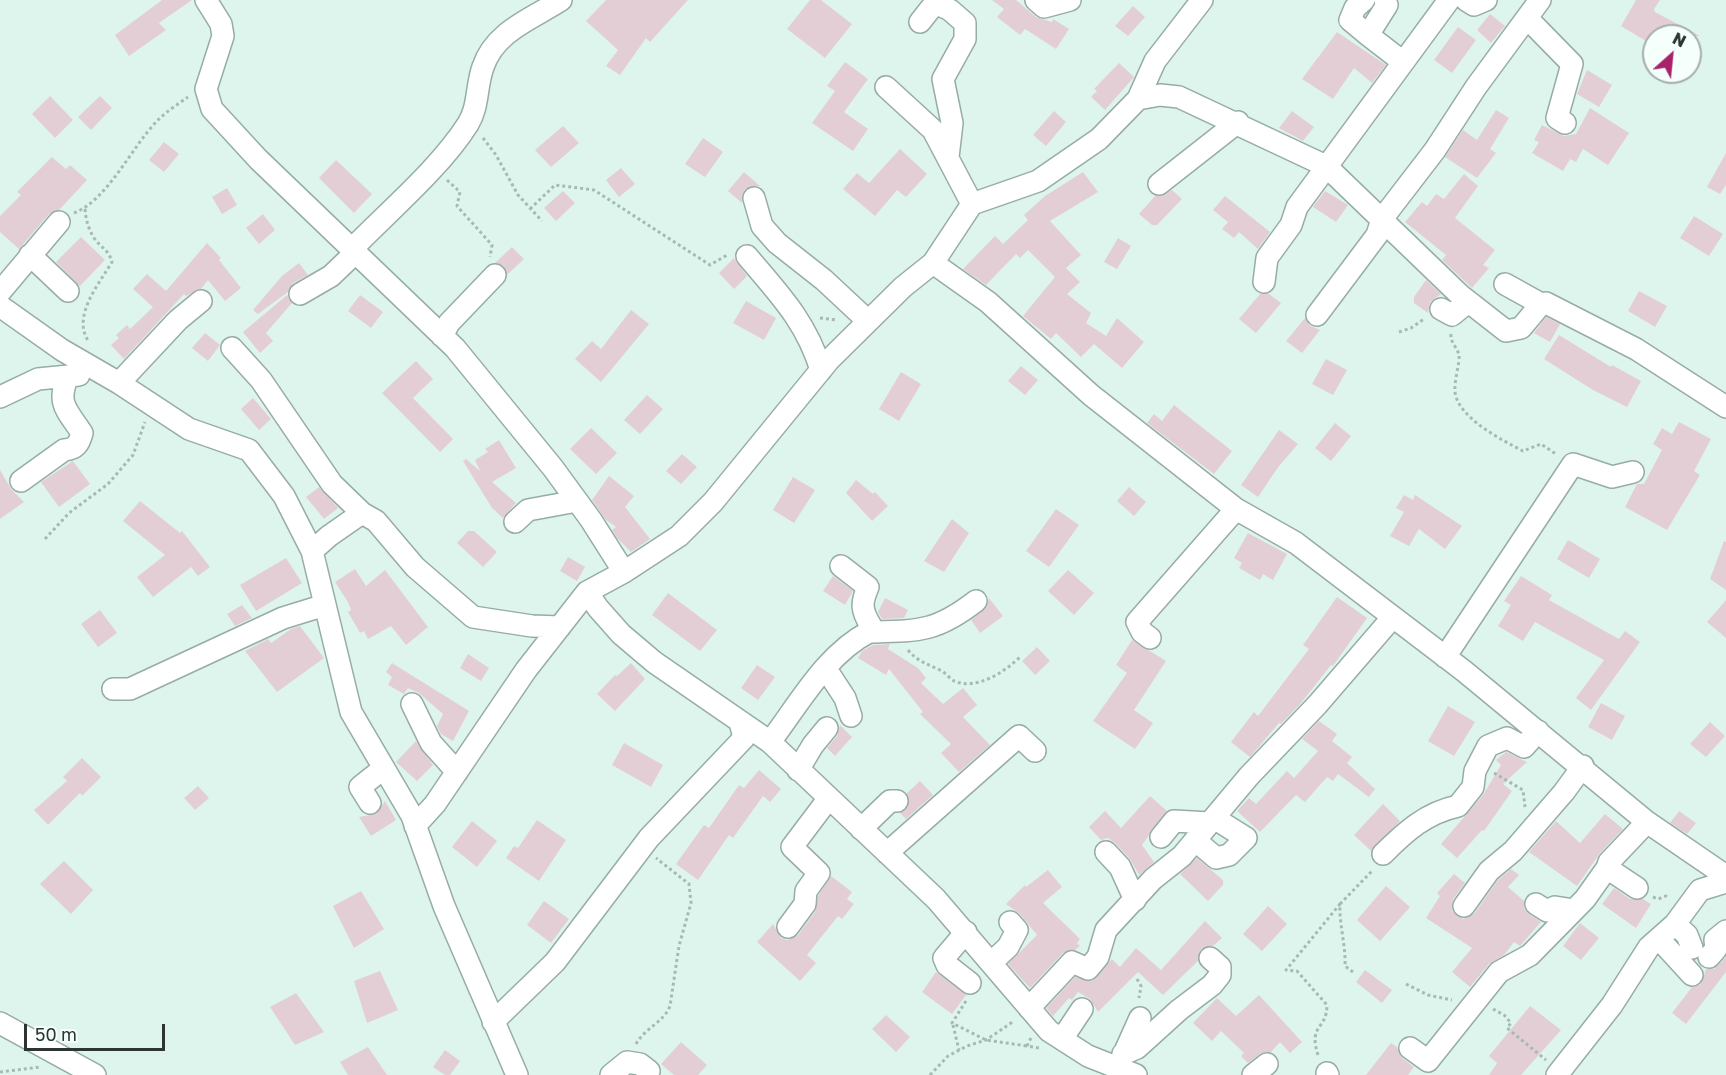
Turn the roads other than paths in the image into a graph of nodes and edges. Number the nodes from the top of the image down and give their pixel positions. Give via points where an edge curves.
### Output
1 (206, 0) edge
2 (561, 0) edge
3 (1036, 0) edge
4 (1070, 0) edge
5 (1202, 0) edge
6 (1364, 0) edge
7 (1385, 0) edge
8 (1449, 0) edge
9 (1466, 0) edge
10 (1486, 0) edge
11 (1540, 0) edge
12 (1528, 19) junction
13 (920, 22) dead end
14 (1368, 35) junction
15 (1403, 62) junction
16 (886, 87) dead end
17 (1138, 99) junction
18 (1238, 122) junction
19 (1565, 123) dead end
20 (948, 157) junction
21 (1326, 166) junction
22 (1159, 184) dead end
23 (754, 198) dead end
24 (972, 204) junction
25 (1382, 219) junction
26 (59, 222) road end
27 (354, 250) junction
28 (30, 255) junction
29 (747, 256) road end
30 (933, 263) junction
31 (495, 275) road end
32 (1264, 282) dead end
33 (1505, 284) dead end
34 (68, 291) dead end
35 (0, 292) edge
36 (300, 294) dead end
37 (201, 301) dead end
38 (1541, 304) junction
39 (0, 306) edge
40 (1317, 315) dead end
41 (865, 319) junction
42 (442, 336) junction
43 (232, 348) dead end
44 (821, 370) junction
45 (68, 376) junction
46 (110, 378) junction
47 (0, 398) edge
48 (1726, 407) edge
49 (1633, 472) dead end
50 (21, 481) dead end
51 (577, 501) junction
52 (1236, 509) junction
53 (362, 513) junction
54 (514, 522) dead end
55 (312, 551) junction
56 (841, 566) dead end
57 (624, 572) junction
58 (588, 592) junction
59 (976, 601) dead end
60 (325, 605) junction
61 (1392, 618) junction
62 (560, 627) junction
63 (869, 632) junction
64 (1150, 638) dead end
65 (1444, 657) junction
66 (826, 669) junction
67 (113, 688) dead end
68 (412, 704) dead end
69 (851, 716) dead end
70 (740, 722) junction
71 (827, 728) dead end
72 (1538, 730) junction
73 (770, 742) junction
74 (1035, 752) dead end
75 (1582, 766) junction
76 (384, 768) junction
77 (798, 770) junction
78 (457, 772) junction
79 (829, 798) junction
80 (897, 801) dead end
81 (370, 803) dead end
82 (1212, 820) junction
83 (1647, 822) junction
84 (415, 826) junction
85 (861, 829) junction
86 (1161, 837) dead end
87 (1195, 840) junction
88 (1106, 852) dead end
89 (887, 853) junction
90 (1383, 854) road end
91 (1599, 870) junction
92 (1726, 876) edge
93 (1726, 882) edge
94 (1637, 888) road end
95 (1135, 900) junction
96 (1536, 904) dead end
97 (1464, 906) dead end
98 (1574, 910) junction
99 (1010, 922) dead end
100 (1673, 924) junction
101 (788, 927) dead end
102 (1726, 931) edge
103 (966, 932) junction
104 (1210, 958) dead end
105 (992, 962) junction
106 (1692, 975) dead end
107 (970, 982) road end
108 (1029, 1008) junction
109 (1082, 1009) dead end
110 (1140, 1018) dead end
111 (493, 1022) junction
112 (0, 1023) edge
113 (1062, 1039) junction
114 (1410, 1048) dead end
115 (1126, 1066) edge
116 (649, 1071) dead end
117 (1558, 1071) edge
118 (95, 1075) edge
119 (517, 1075) edge
120 (611, 1075) edge

1 - 27 street via 224,36 206,90 212,109
2 - 27 street via 523,21 496,43 483,67 479,95 467,126
3 - 4 street via 1044,7
5 - 17 street via 1155,61
6 - 14 street via 1354,8 1350,20
7 - 14 street via 1387,5
8 - 15 street
9 - 10 street via 1474,4
11 - 12 street
12 - 19 street via 1572,64 1557,118
12 - 25 street
13 - 20 street via 935,3 965,22 965,39 943,79 952,123
14 - 15 street
15 - 21 street
16 - 20 street via 933,130
17 - 18 street via 1179,97
17 - 24 street via 1099,139 1038,181
18 - 21 street
18 - 22 street
20 - 24 street
21 - 25 street
21 - 32 street via 1266,258
23 - 41 street via 762,226 777,243
24 - 30 street
25 - 38 street via 1454,309 1513,332
25 - 40 street via 1377,235
26 - 28 street
27 - 36 street via 331,276
27 - 42 street
28 - 34 street
28 - 35 street
29 - 44 street via 790,307 812,341
30 - 41 street
30 - 52 street via 988,302 1091,395
31 - 42 street via 449,323
33 - 38 street
37 - 46 street
38 - 48 street via 1546,303 1636,349
39 - 46 street
41 - 44 street
42 - 51 street
43 - 53 street via 261,380 332,484
44 - 57 street via 680,536
45 - 46 street
45 - 47 street via 38,378
45 - 50 street via 61,392 62,401 82,433 79,444 64,450
46 - 55 street via 189,429 249,450 284,496
49 - 65 street via 1612,477 1573,464
51 - 54 street via 528,510
51 - 57 street
52 - 61 street via 1296,543
52 - 64 street via 1137,622
53 - 55 street
53 - 62 street via 376,521 416,567 473,617
55 - 60 street
56 - 63 street via 868,587 861,602 871,626
57 - 58 street
58 - 62 street
58 - 70 street via 621,634
59 - 63 street via 941,625
60 - 67 street via 283,618 130,689
60 - 76 street via 351,712
61 - 65 street
61 - 82 street
62 - 78 street
63 - 66 street via 851,641
65 - 72 street
66 - 69 street
66 - 73 street
68 - 78 street via 431,743
70 - 73 street
70 - 111 street via 744,738 649,838 555,962
71 - 77 street
72 - 75 street
72 - 90 street via 1524,747 1507,738 1488,746 1475,771 1473,787 1458,806 1423,818
73 - 77 street
74 - 89 street via 1019,736
75 - 83 street
75 - 97 street via 1514,851 1489,871
76 - 81 street via 360,787
76 - 84 street
77 - 79 street
78 - 84 street
79 - 85 street
79 - 101 street via 792,847 819,873 806,891 805,904
80 - 85 street via 890,801
82 - 86 street via 1174,821
82 - 87 street
82 - 87 street via 1246,838 1229,855 1216,858
83 - 91 street
83 - 92 street
84 - 111 street
85 - 89 street
87 - 95 street
88 - 95 street via 1120,867
89 - 103 street
91 - 94 street
91 - 98 street
93 - 100 street via 1700,890
95 - 108 street via 1106,930 1098,957 1088,969 1072,962
96 - 98 street via 1547,911 1555,907
98 - 114 street via 1530,956 1499,972 1428,1061
99 - 105 street via 1017,930 1015,936
100 - 102 street via 1688,935 1700,952 1716,949 1715,940
100 - 106 street
100 - 117 street via 1649,948 1612,1005
103 - 105 street
103 - 107 street via 944,958 947,965
104 - 115 street via 1220,967 1220,975 1137,1048
105 - 108 street
108 - 113 street
109 - 113 street
110 - 115 street
111 - 119 street
112 - 118 street
113 - 115 street via 1088,1056
116 - 120 street via 640,1064 627,1062

